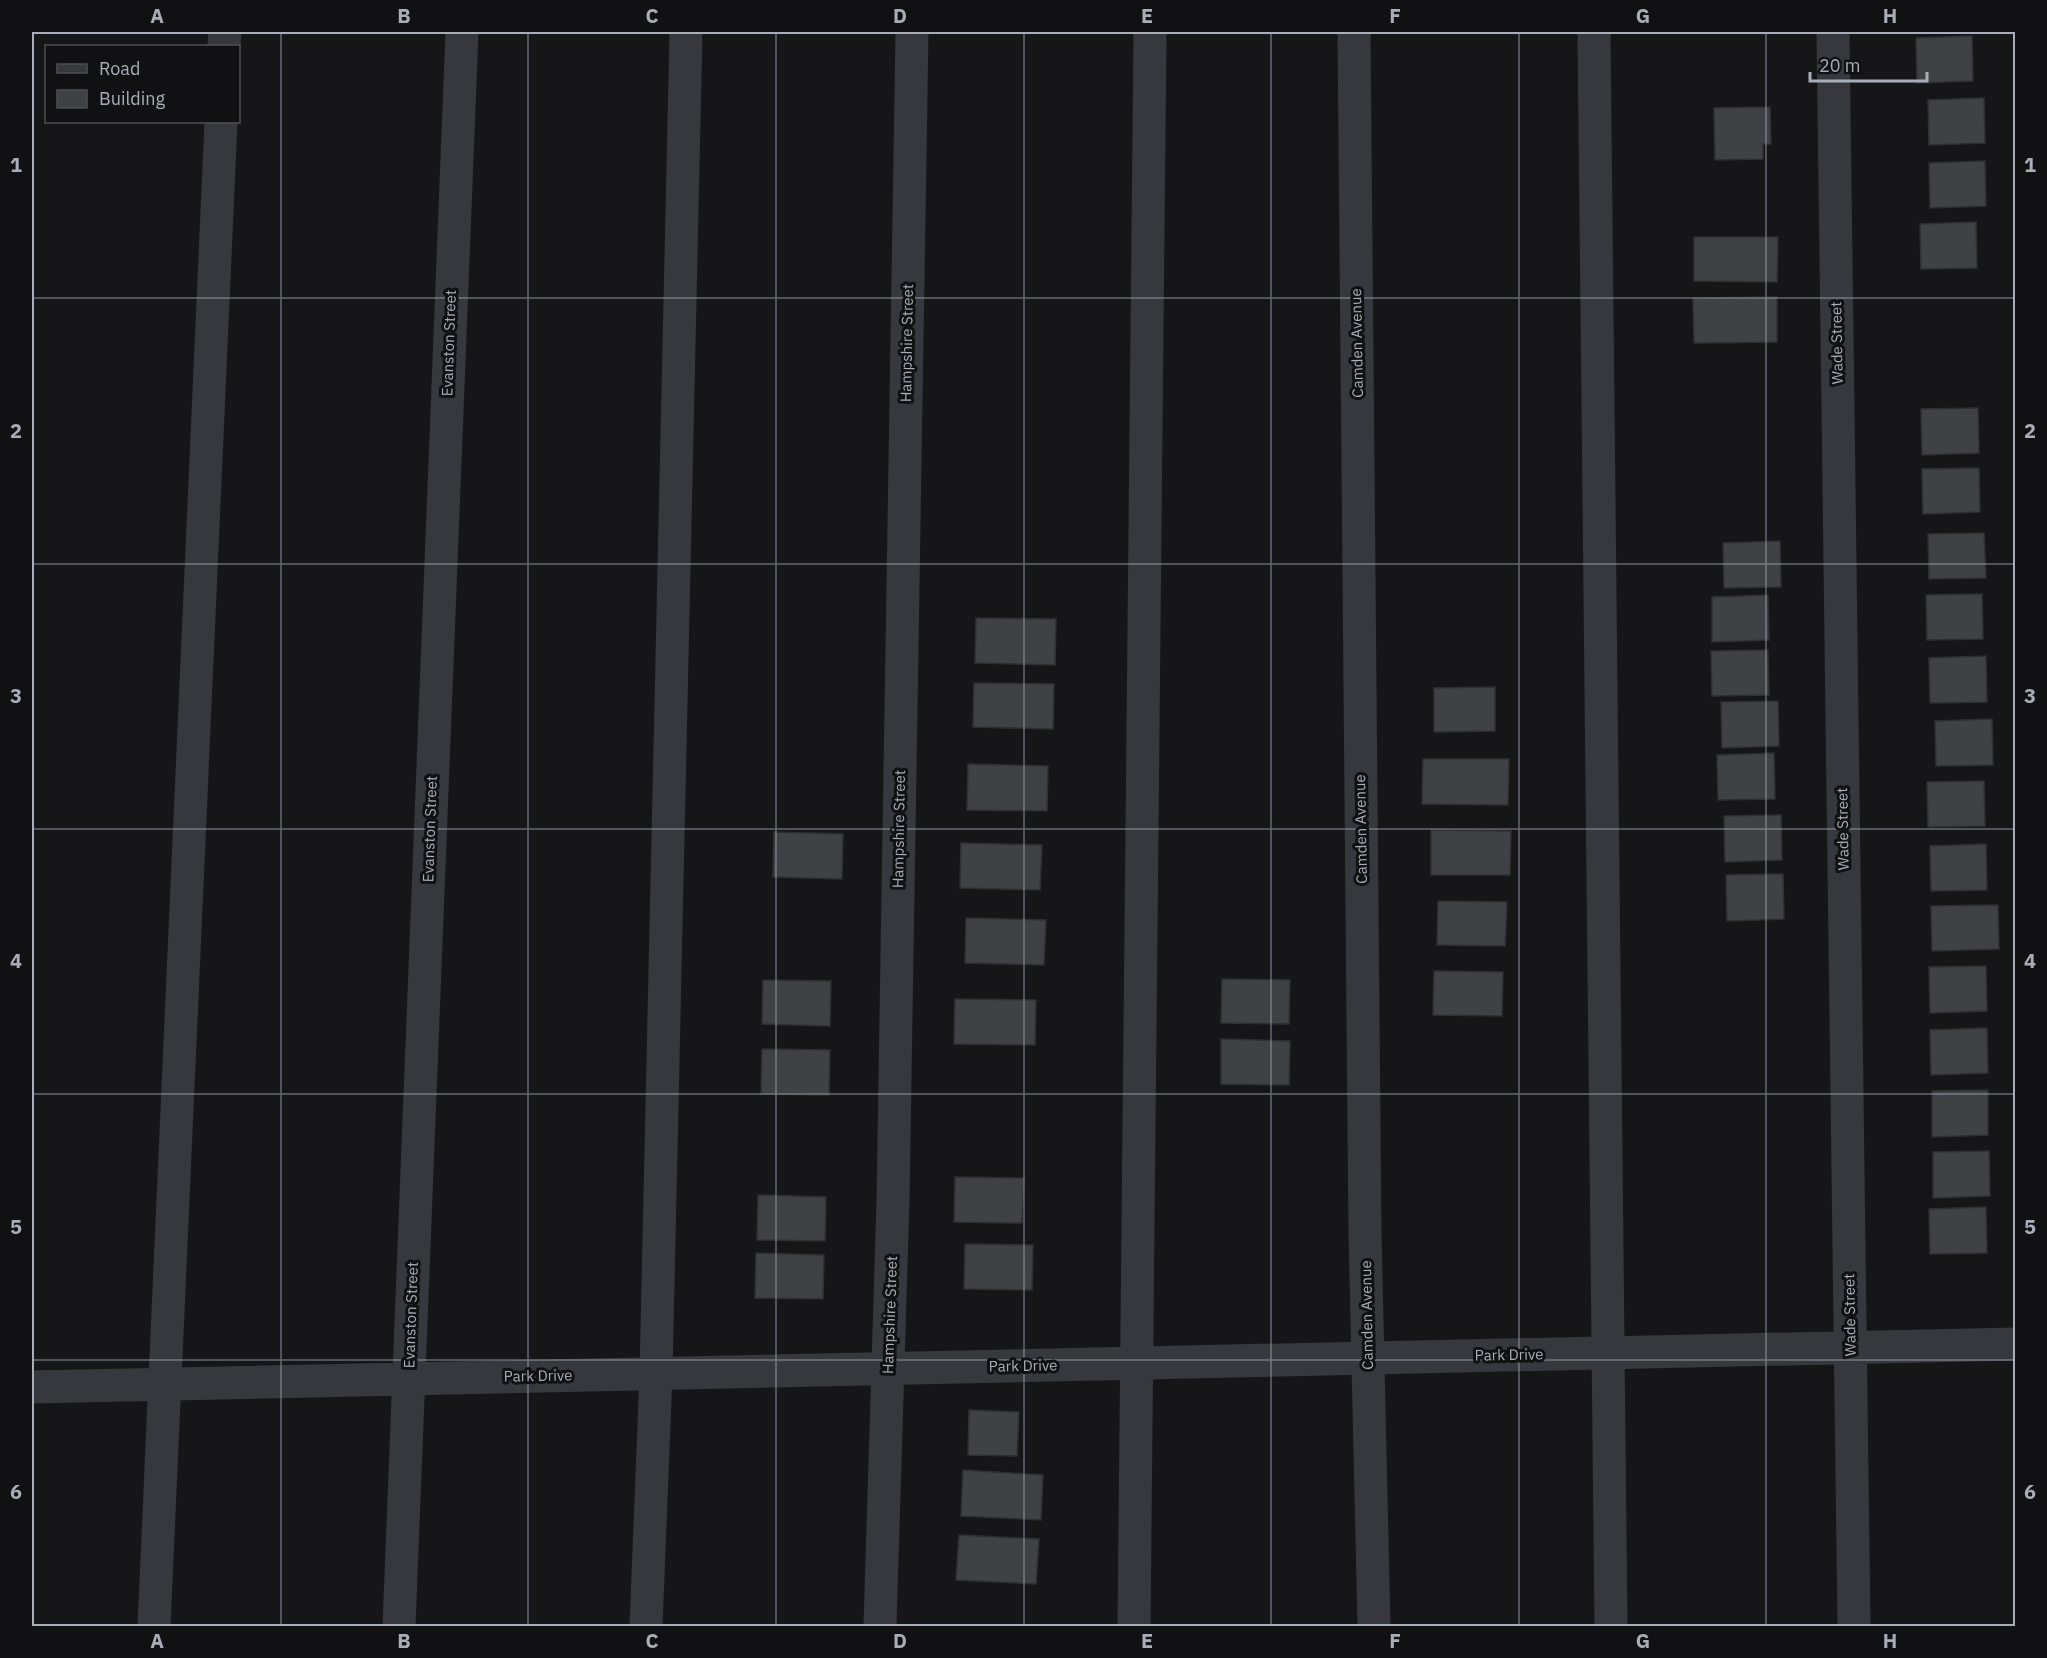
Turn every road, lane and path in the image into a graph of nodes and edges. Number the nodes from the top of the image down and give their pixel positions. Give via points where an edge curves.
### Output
1 (462, 32) edge
2 (686, 32) edge
3 (912, 32) edge
4 (1150, 32) edge
5 (1354, 32) edge
6 (1594, 32) edge
7 (1833, 32) edge
8 (221, 123) edge
9 (2016, 1344) edge
10 (1850, 1348) junction
11 (1609, 1353) junction
12 (1368, 1358) junction
13 (1137, 1363) junction
14 (889, 1369) junction
15 (656, 1374) junction
16 (408, 1379) junction
17 (164, 1385) junction
18 (32, 1387) edge
19 (154, 1626) edge
20 (399, 1626) edge
21 (646, 1626) edge
22 (880, 1626) edge
23 (1134, 1626) edge
24 (1374, 1626) edge
25 (1611, 1626) edge
26 (1854, 1626) edge

1 - 16 street, Evanston Street
2 - 15 street
3 - 14 street, Hampshire Street
4 - 13 street
5 - 12 street, Camden Avenue
6 - 11 street
7 - 10 street, Wade Street
8 - 17 street
9 - 10 street, Park Drive
10 - 11 street, Park Drive
10 - 26 street, Wade Street
11 - 12 street, Park Drive
11 - 25 street
12 - 13 street, Park Drive
12 - 24 street, Camden Avenue
13 - 14 street, Park Drive
13 - 23 street
14 - 15 street, Park Drive
14 - 22 street, Hampshire Street
15 - 16 street, Park Drive
15 - 21 street
16 - 17 street, Park Drive
16 - 20 street, Evanston Street
17 - 18 street, Park Drive
17 - 19 street

